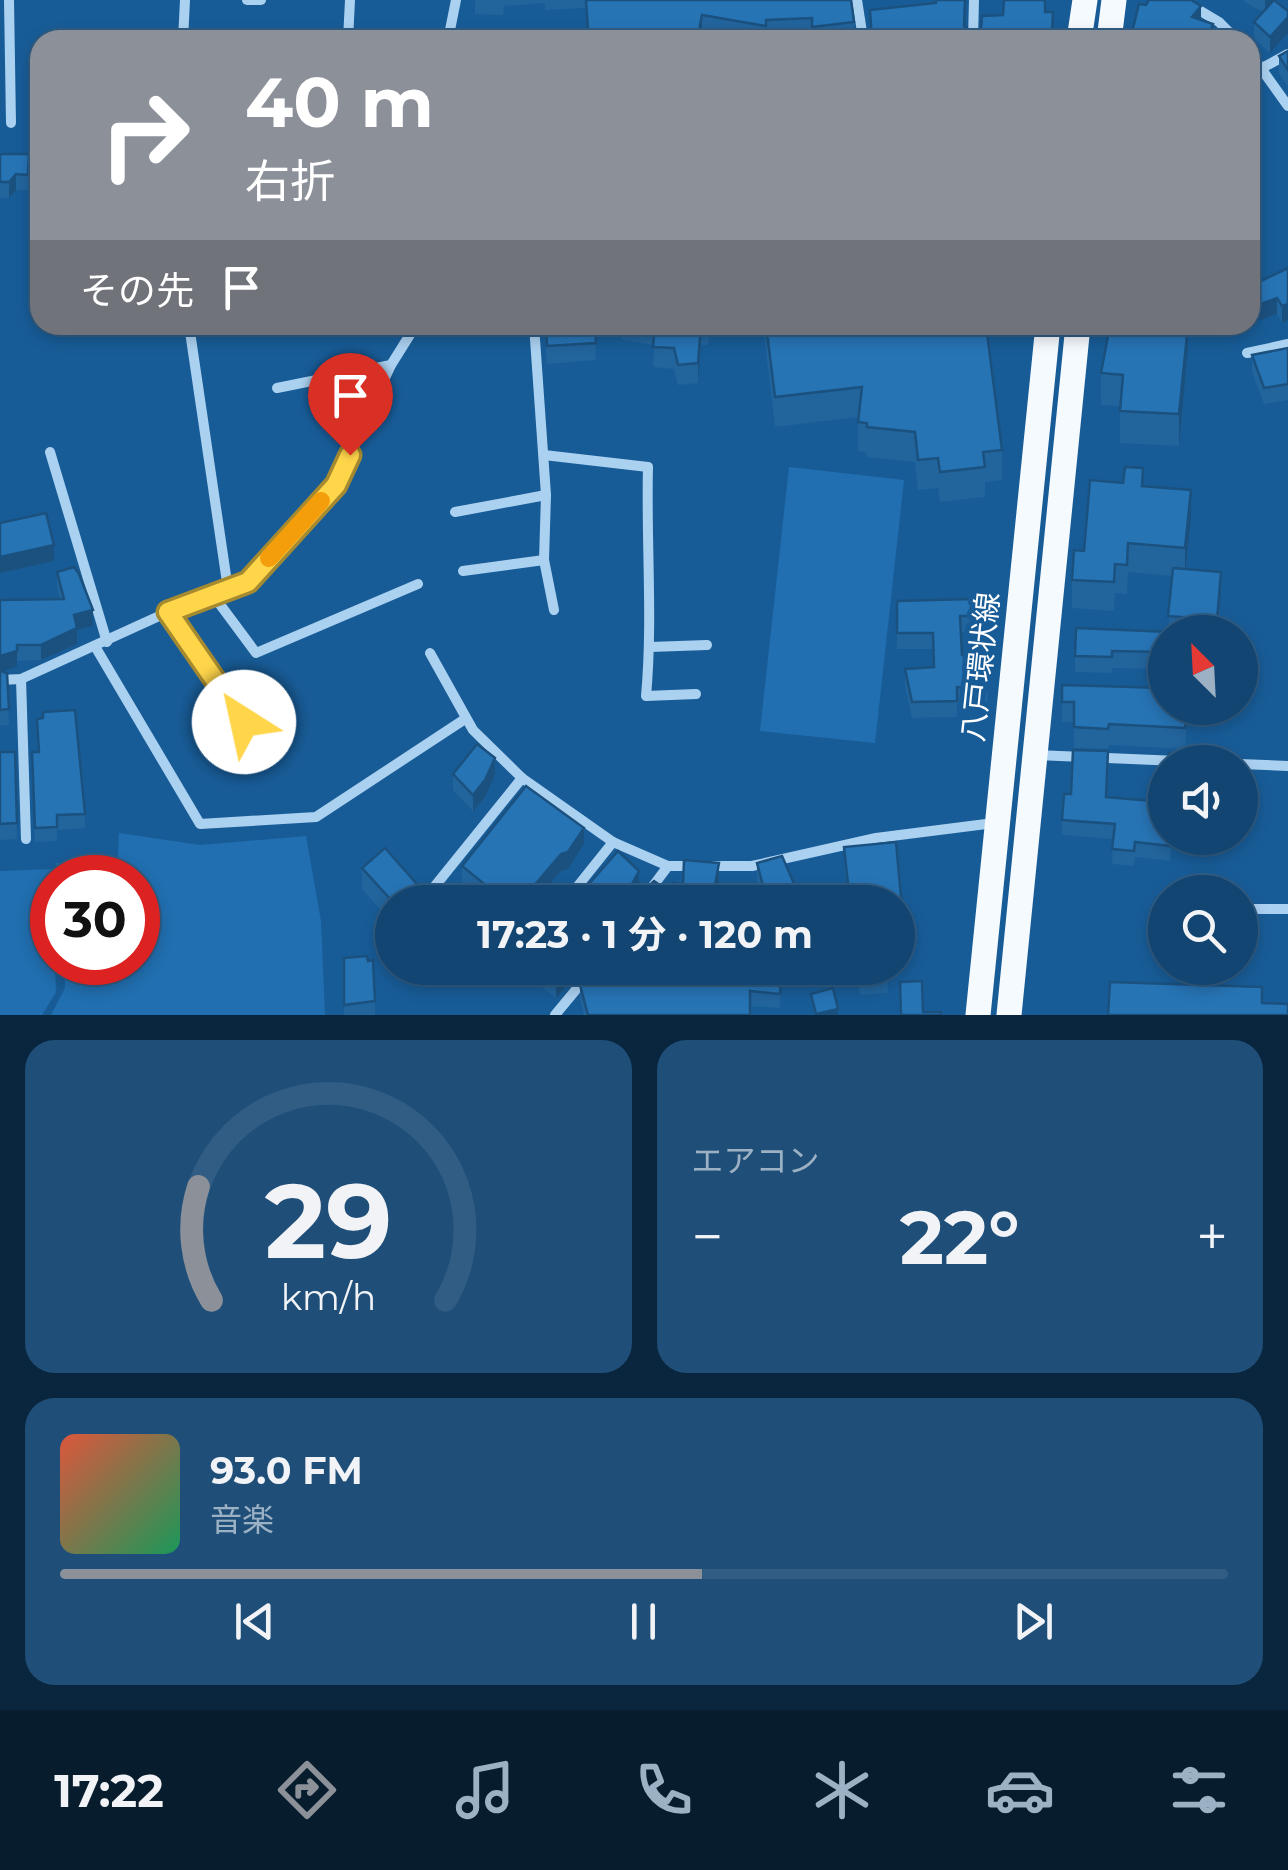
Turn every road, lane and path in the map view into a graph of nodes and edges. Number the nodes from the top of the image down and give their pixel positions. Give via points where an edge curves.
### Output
1 (9, 0) edge
2 (185, 0) edge
3 (247, 0) edge
4 (262, 0) edge
5 (350, 0) edge
6 (456, 0) edge
7 (857, 0) edge
8 (974, 0) edge
9 (1084, 0) edge
10 (1114, 0) edge
11 (1182, 0) edge
12 (184, 30) edge
13 (348, 30) edge
14 (450, 30) edge
15 (862, 30) edge
16 (973, 30) edge
17 (1080, 30) edge
18 (1110, 30) edge
19 (1227, 30) edge
20 (1288, 54) edge
21 (1260, 63) edge
22 (1264, 67) junction
23 (1288, 106) edge
24 (11, 122) dead end
25 (190, 335) edge
26 (410, 335) edge
27 (535, 335) edge
28 (1047, 335) edge
29 (1077, 335) edge
30 (1288, 344) edge
31 (1246, 353) dead end
32 (391, 365) junction
33 (277, 388) dead end
34 (50, 452) dead end
35 (544, 455) junction
36 (546, 495) junction
37 (455, 512) dead end
38 (544, 560) junction
39 (463, 570) dead end
40 (418, 584) dead end
41 (228, 590) junction
42 (213, 595) junction
43 (554, 610) dead end
44 (168, 612) junction
45 (101, 645) junction
46 (707, 645) dead end
47 (650, 647) junction
48 (430, 653) dead end
49 (21, 678) junction
50 (0, 680) edge
51 (696, 694) dead end
52 (465, 719) junction
53 (244, 722) dead end
54 (1035, 755) junction
55 (1148, 760) edge
56 (1258, 765) edge
57 (1288, 766) edge
58 (522, 778) junction
59 (998, 822) junction
60 (26, 839) dead end
61 (613, 842) junction
62 (668, 866) junction
63 (436, 885) edge
64 (578, 885) edge
65 (654, 885) edge
66 (1258, 909) edge
67 (1288, 909) edge
68 (582, 985) edge
69 (555, 1015) edge
70 (978, 1015) edge
71 (1009, 1015) edge

1 - 24 street
2 - 12 street
3 - 4 street
5 - 13 street
6 - 14 street
7 - 15 street
8 - 16 street
9 - 17 main road
10 - 18 main road
11 - 19 street
20 - 22 street
21 - 22 street
22 - 23 street
25 - 41 street
26 - 32 street
27 - 35 street
28 - 59 main road, 八戸環状線
29 - 54 main road, 八戸環状線
30 - 31 street
32 - 33 street
32 - 41 street via 336,485 248,582
34 - 45 street
35 - 36 street
35 - 47 street via 648,467
36 - 37 street
36 - 38 street
38 - 39 street
38 - 43 street
40 - 42 street via 256,652
41 - 42 street
42 - 44 street
44 - 45 street
44 - 53 street
45 - 49 street
45 - 52 street via 200,824 316,817
46 - 47 street
47 - 51 street via 646,696
48 - 52 street
49 - 50 street
49 - 60 street
52 - 58 street
54 - 55 street
54 - 71 main road, 八戸環状線
56 - 57 street
58 - 61 street
58 - 63 street
59 - 62 street via 876,838 752,866
59 - 70 main road, 八戸環状線
61 - 62 street
61 - 64 street
62 - 65 street
66 - 67 street
68 - 69 street

